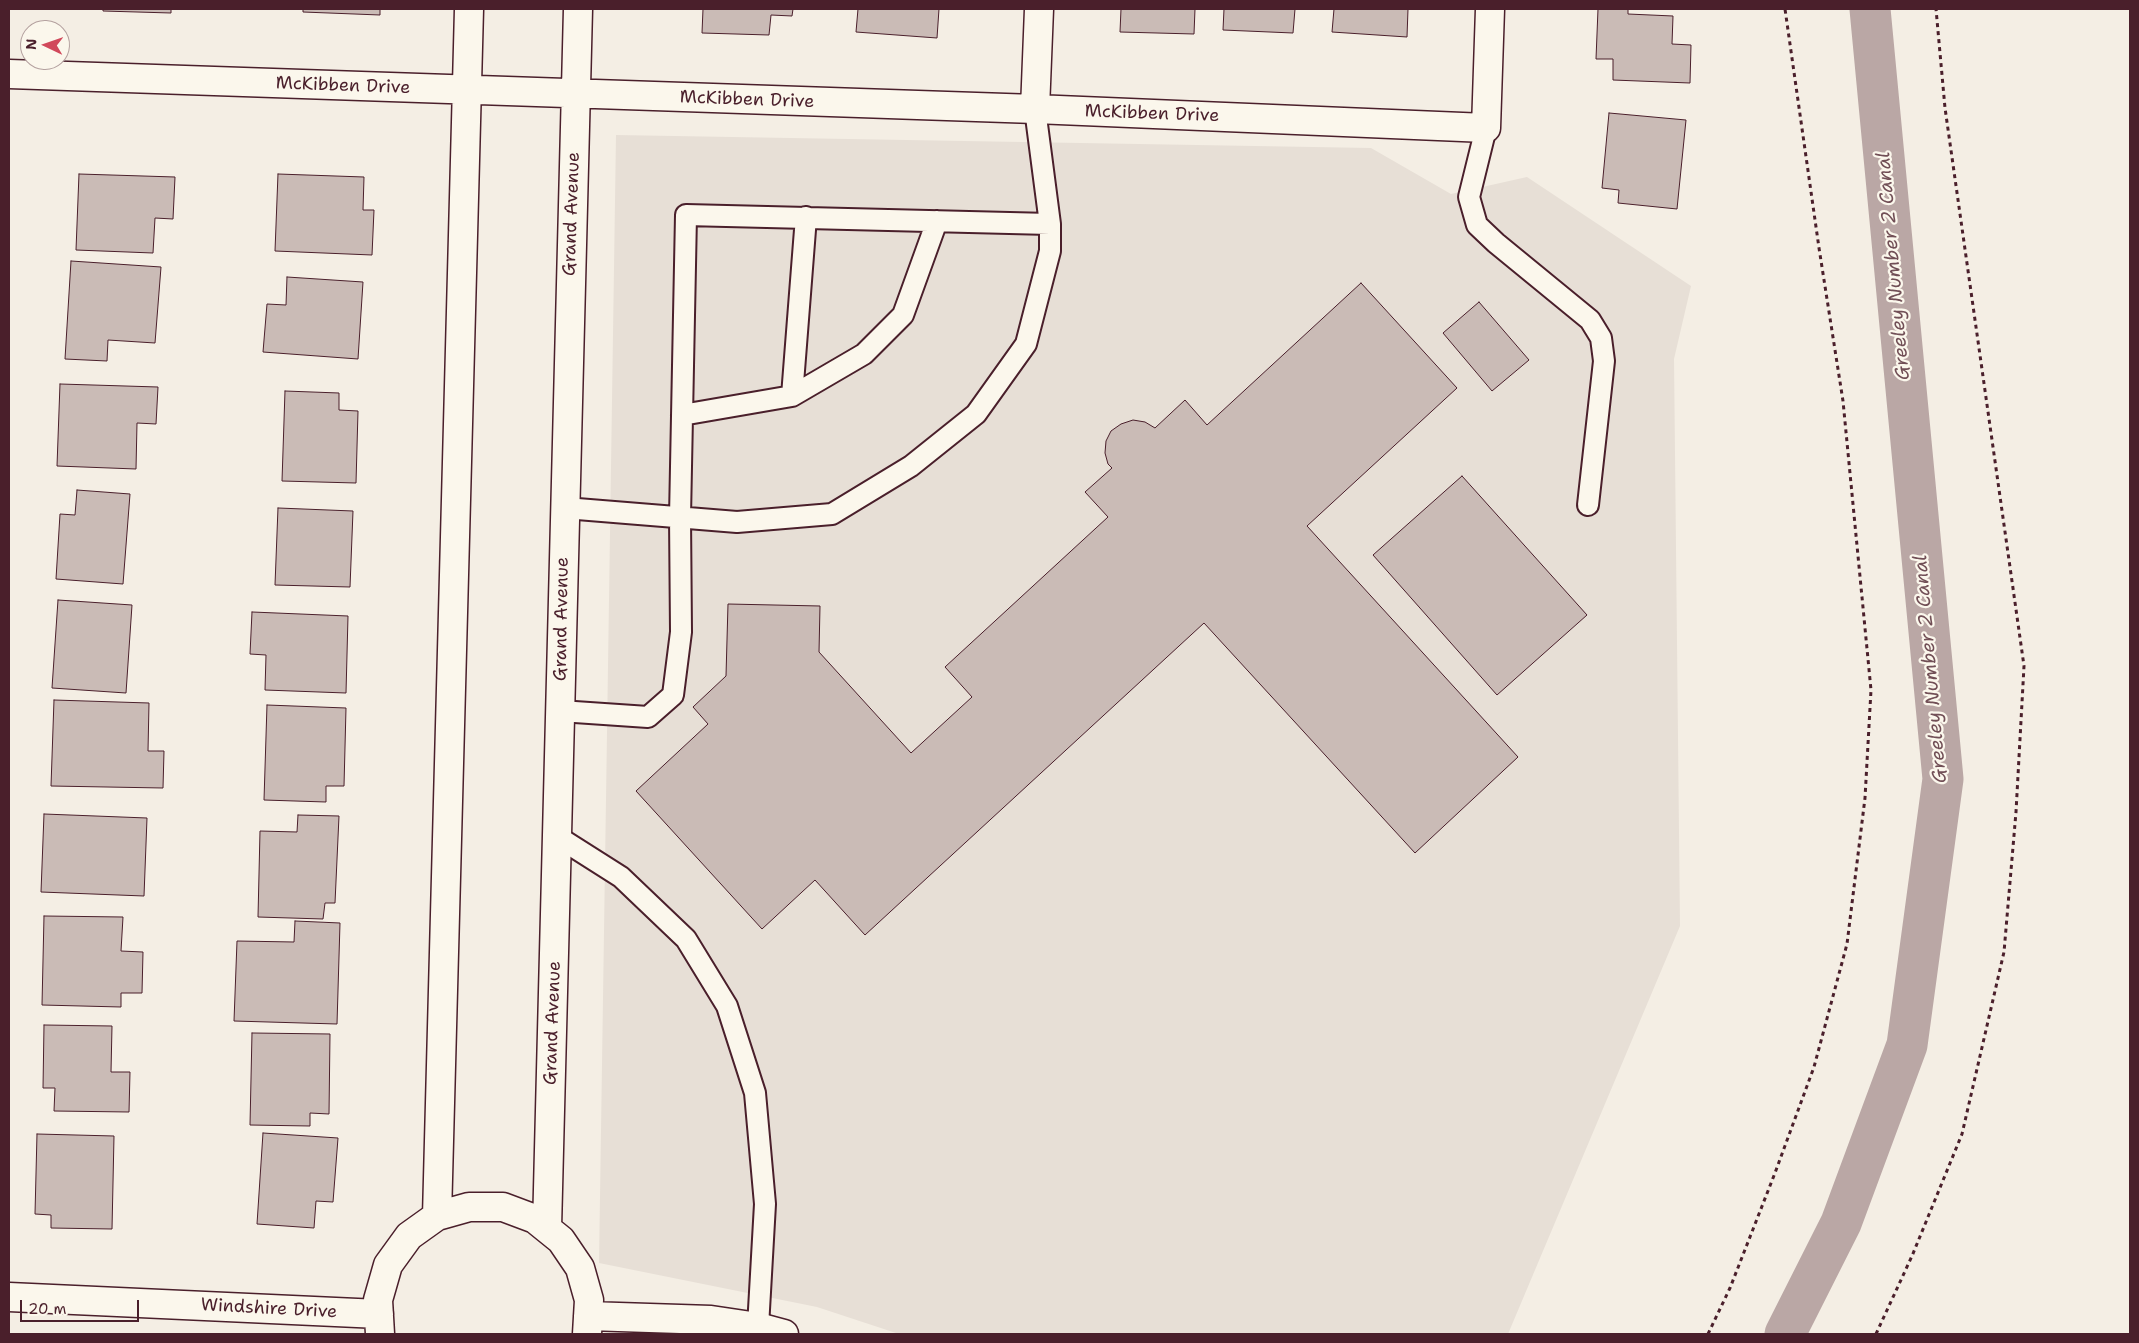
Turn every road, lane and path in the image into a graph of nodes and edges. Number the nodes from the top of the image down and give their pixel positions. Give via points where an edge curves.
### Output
1 (469, 9) edge
2 (578, 9) edge
3 (1038, 9) edge
4 (1490, 9) edge
5 (1785, 9) edge
6 (1936, 9) edge
7 (9, 74) edge
8 (467, 90) junction
9 (576, 95) junction
10 (1034, 109) junction
11 (1486, 128) junction
12 (806, 217) junction
13 (937, 221) junction
14 (1050, 224) junction
15 (792, 396) junction
16 (682, 415) junction
17 (1588, 505) dead end
18 (565, 508) junction
19 (680, 517) junction
20 (560, 711) junction
21 (558, 836) junction
22 (437, 1216) junction
23 (547, 1228) junction
24 (9, 1297) edge
25 (380, 1324) edge
26 (587, 1325) edge
27 (758, 1327) junction
28 (784, 1334) edge
29 (1708, 1334) edge
30 (1876, 1334) edge

1 - 8 street
2 - 9 street, Grand Avenue
3 - 10 street
4 - 11 street
5 - 29 path via 1843,401 1871,690 1865,798 1847,944 1814,1067 1730,1288
6 - 30 path via 1945,108 2024,666 2016,812 2002,962 1962,1134
7 - 8 street, McKibben Drive
8 - 9 street, McKibben Drive
8 - 22 street
9 - 10 street, McKibben Drive
9 - 18 street, Grand Avenue
10 - 11 street, McKibben Drive
10 - 14 lane
11 - 17 lane via 1469,197 1477,225 1590,320 1601,338 1604,361
12 - 13 lane
12 - 15 lane
12 - 16 lane via 686,215
13 - 14 lane
13 - 15 lane via 902,315 864,354
14 - 19 lane via 1050,251 1026,344 976,414 911,466 832,514 737,522
15 - 16 lane
16 - 19 lane
18 - 19 lane
18 - 20 street, Grand Avenue
19 - 20 lane via 681,632 673,695 648,717
20 - 21 street, Grand Avenue
21 - 23 street, Grand Avenue
21 - 27 lane via 621,877 686,939 727,1006 755,1093 765,1204
22 - 23 street via 469,1207 503,1207 535,1219
22 - 25 street via 409,1236 388,1265 378,1300
23 - 26 street via 561,1240 580,1268 589,1300
24 - 25 street, Windshire Drive
26 - 27 street via 711,1320
27 - 28 street

